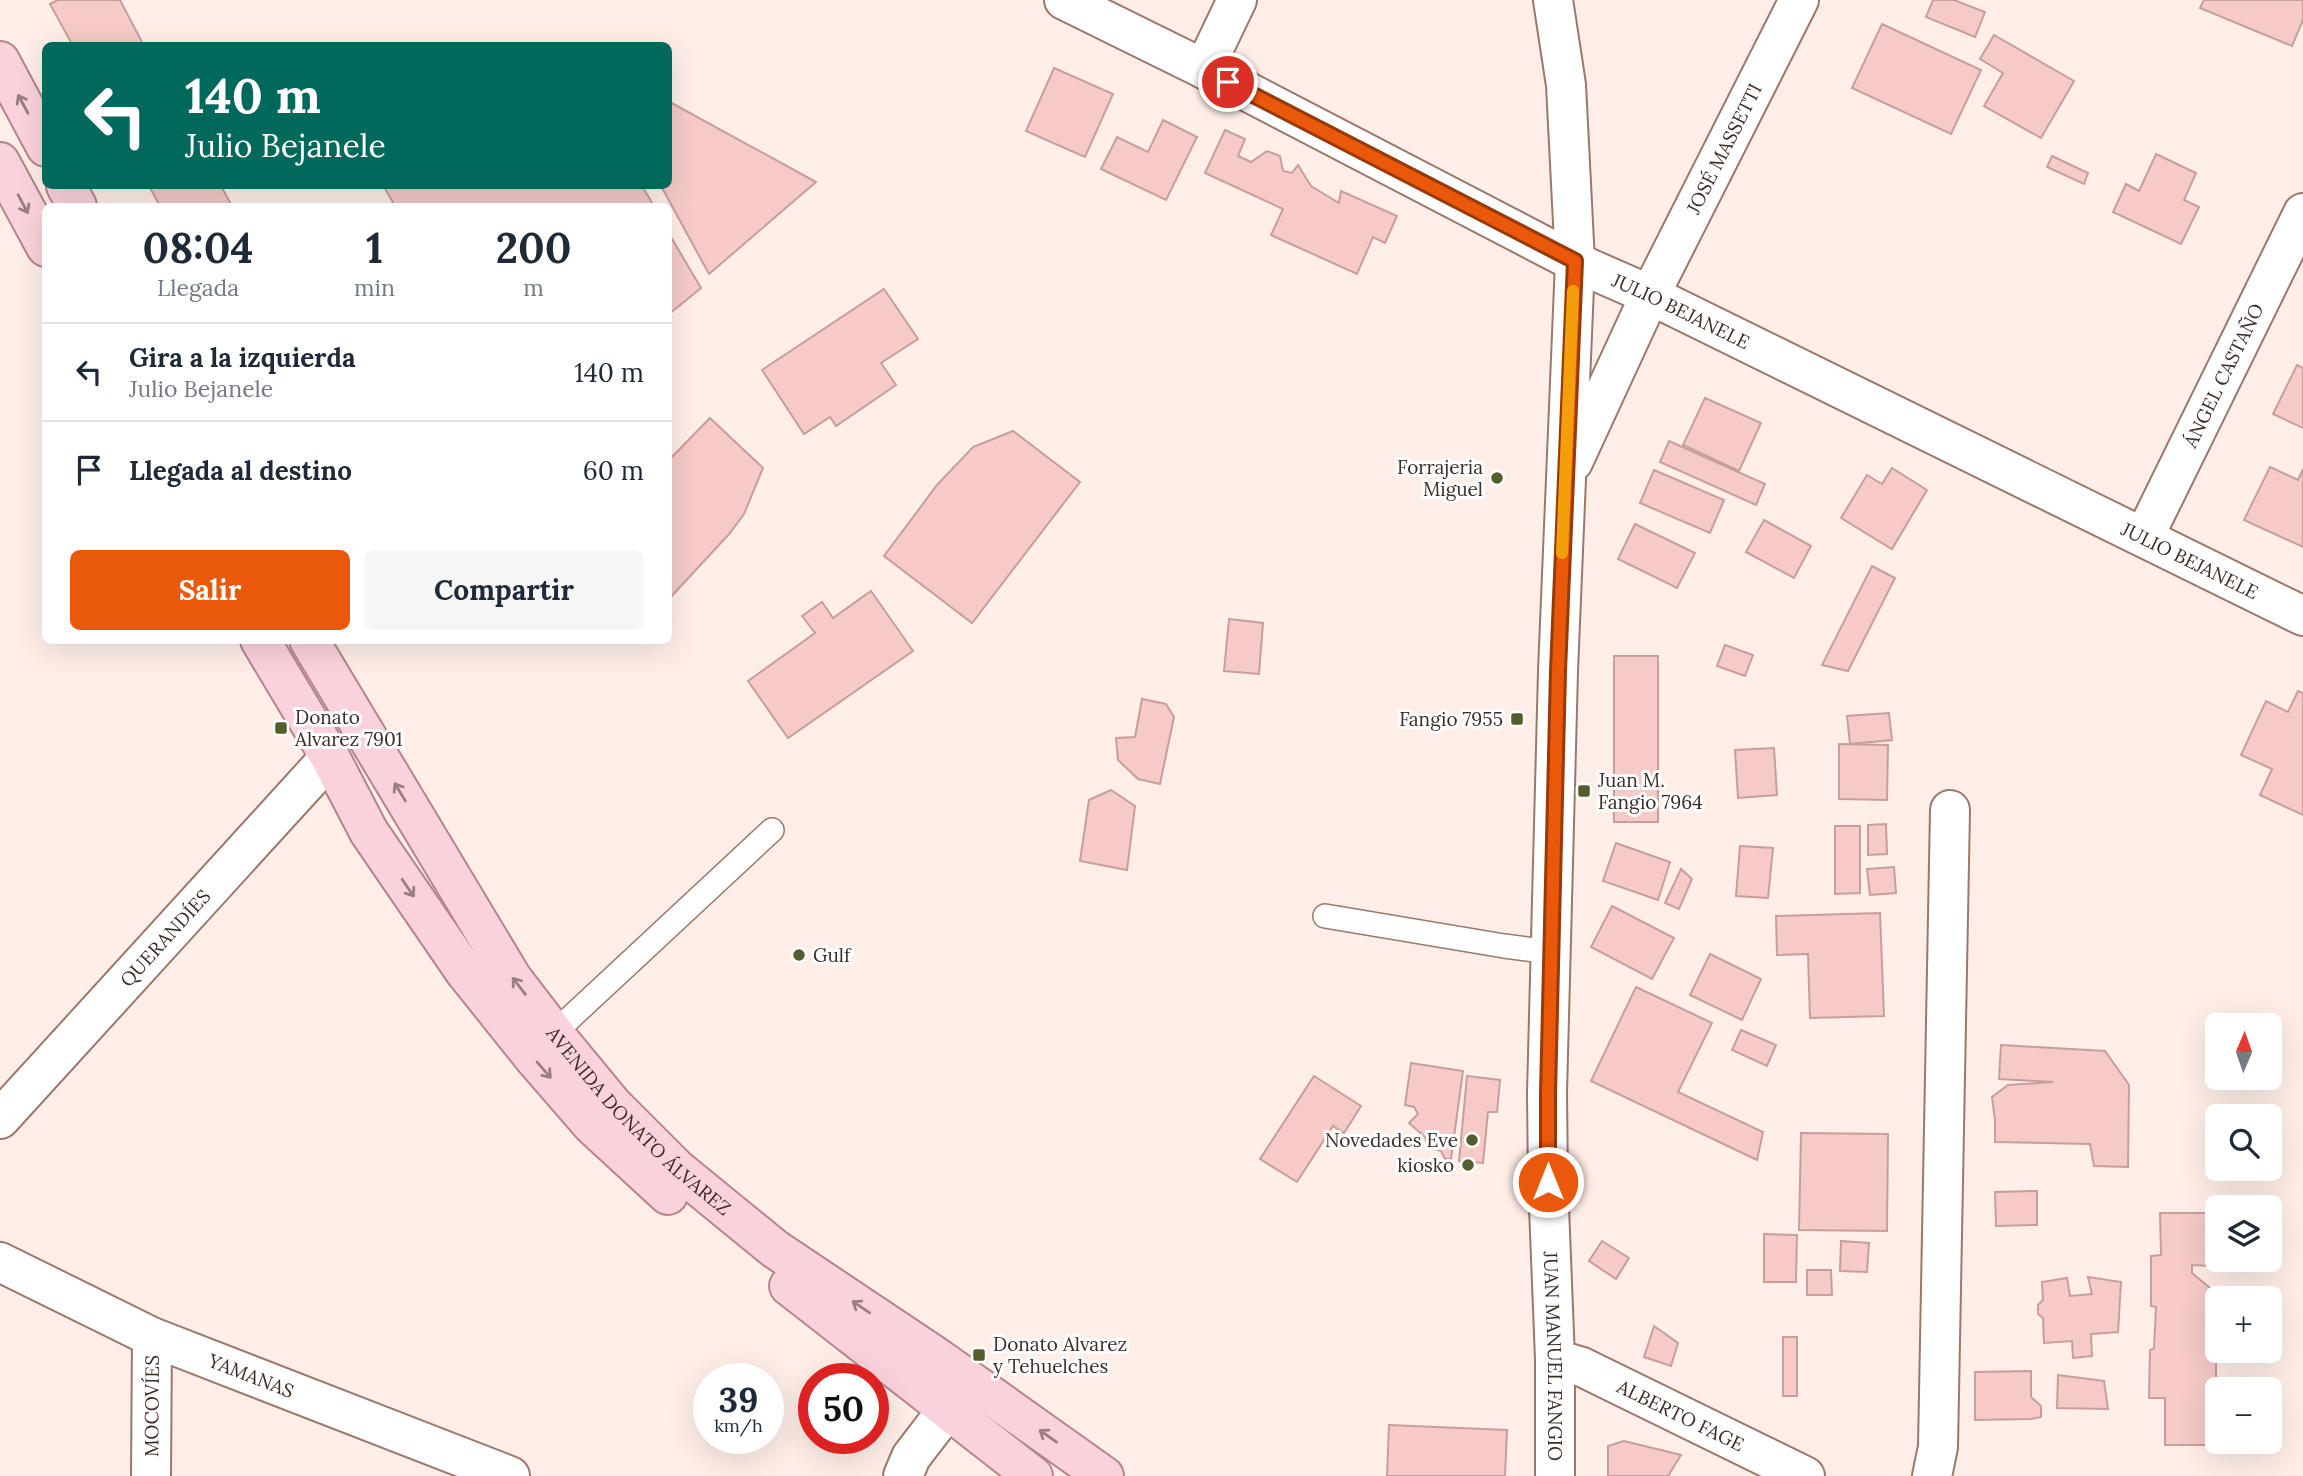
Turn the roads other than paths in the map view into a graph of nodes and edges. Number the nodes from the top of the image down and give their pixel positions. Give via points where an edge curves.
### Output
1 (1064, 0) edge
2 (1237, 0) edge
3 (1553, 0) edge
4 (1799, 0) edge
5 (0, 61) edge
6 (1204, 69) junction
7 (42, 140) edge
8 (0, 162) edge
9 (2303, 213) edge
10 (42, 240) edge
11 (1575, 261) junction
12 (1650, 295) junction
13 (1565, 480) junction
14 (2144, 537) junction
15 (2303, 616) edge
16 (262, 644) edge
17 (311, 644) edge
18 (330, 757) junction
19 (1950, 810) dead end
20 (772, 830) dead end
21 (1325, 916) dead end
22 (1551, 952) junction
23 (554, 1033) junction
24 (0, 1119) edge
25 (0, 1262) edge
26 (152, 1337) junction
27 (1555, 1359) junction
28 (947, 1410) junction
29 (151, 1476) edge
30 (510, 1476) edge
31 (903, 1476) edge
32 (1033, 1476) edge
33 (1104, 1476) edge
34 (1555, 1476) edge
35 (1805, 1476) edge
36 (1932, 1476) edge

1 - 6 street, JULIO BEJANELE
2 - 6 street
3 - 11 street, JUAN MANUEL FANGIO via 1566,85
4 - 12 street, JOSÉ MASSETTI
7 -> 5 main road
6 - 11 street, JULIO BEJANELE
8 -> 10 main road
9 - 14 street, ÁNGEL CASTAÑO
11 - 12 street, JULIO BEJANELE
11 - 13 street, JUAN MANUEL FANGIO
12 - 13 street, JUAN MANUEL FANGIO
12 - 14 street, JULIO BEJANELE
13 - 22 street, JUAN MANUEL FANGIO
14 - 15 street, JULIO BEJANELE
16 - 18 main road, AVENIDA DONATO ÁLVAREZ
23 -> 17 main road, AVENIDA DONATO ÁLVAREZ via 512,978
18 - 24 street, QUERANDÍES
18 -> 28 main road, AVENIDA DONATO ÁLVAREZ via 369,832 465,972 592,1125 673,1200
19 - 36 street via 1938,1447
20 - 23 lane
21 - 22 lane
22 - 27 street, JUAN MANUEL FANGIO via 1548,1169
33 -> 23 main road, AVENIDA DONATO ÁLVAREZ via 775,1249 677,1169 613,1105
25 - 26 street, YAMANAS
26 - 29 street, MOCOVÍES
26 - 30 street, YAMANAS
27 - 34 street, JUAN MANUEL FANGIO
27 - 35 street, ALBERTO FAGE via 1582,1367
28 - 31 street via 911,1457
28 - 32 main road, AVENIDA DONATO ÁLVAREZ

